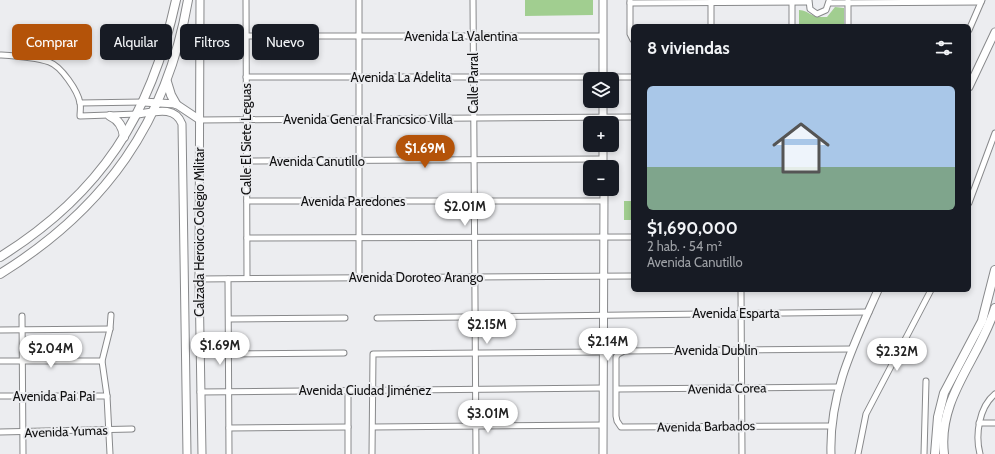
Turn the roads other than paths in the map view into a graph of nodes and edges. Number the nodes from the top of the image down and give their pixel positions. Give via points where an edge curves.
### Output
1 (176, 0) edge
2 (188, 0) edge
3 (200, 0) edge
4 (246, 0) edge
5 (359, 0) edge
6 (473, 0) edge
7 (603, 0) edge
8 (630, 1) edge
9 (711, 1) edge
10 (792, 1) edge
11 (808, 1) edge
12 (828, 1) edge
13 (848, 1) edge
14 (982, 1) edge
15 (711, 24) edge
16 (792, 24) edge
17 (848, 24) edge
18 (971, 26) edge
19 (995, 32) edge
20 (246, 36) junction
21 (359, 36) junction
22 (604, 36) junction
23 (631, 36) edge
24 (473, 37) junction
25 (0, 55) edge
26 (603, 72) edge
27 (972, 76) edge
28 (246, 77) junction
29 (360, 77) junction
30 (473, 77) junction
31 (619, 77) edge
32 (631, 77) edge
33 (583, 78) edge
34 (167, 82) junction
35 (144, 102) junction
36 (158, 102) junction
37 (80, 103) junction
38 (176, 104) junction
39 (154, 112) junction
40 (138, 114) junction
41 (110, 116) junction
42 (631, 117) edge
43 (473, 118) junction
44 (619, 118) edge
45 (246, 119) junction
46 (360, 119) junction
47 (200, 120) junction
48 (583, 120) edge
49 (995, 133) edge
50 (124, 137) junction
51 (360, 160) junction
52 (473, 160) junction
53 (246, 161) junction
54 (583, 163) edge
55 (604, 196) edge
56 (971, 197) edge
57 (247, 201) junction
58 (360, 201) junction
59 (473, 201) junction
60 (604, 201) junction
61 (603, 237) junction
62 (631, 237) edge
63 (247, 238) junction
64 (359, 238) junction
65 (474, 238) junction
66 (25, 241) junction
67 (0, 257) edge
68 (26, 258) junction
69 (995, 270) edge
70 (0, 274) edge
71 (474, 276) junction
72 (631, 276) edge
73 (603, 277) junction
74 (247, 278) junction
75 (359, 278) junction
76 (199, 279) junction
77 (228, 279) junction
78 (741, 292) edge
79 (877, 292) edge
80 (930, 292) edge
81 (995, 308) edge
82 (869, 312) junction
83 (741, 314) junction
84 (111, 315) dead end
85 (22, 316) dead end
86 (603, 316) junction
87 (345, 318) dead end
88 (377, 318) dead end
89 (474, 318) junction
90 (229, 319) junction
91 (185, 321) junction
92 (199, 326) junction
93 (22, 329) junction
94 (110, 329) junction
95 (0, 330) edge
96 (185, 343) junction
97 (852, 349) junction
98 (741, 350) junction
99 (199, 352) junction
100 (602, 352) junction
101 (344, 353) dead end
102 (475, 353) junction
103 (228, 354) junction
104 (102, 360) junction
105 (23, 361) junction
106 (0, 362) edge
107 (926, 381) dead end
108 (838, 387) junction
109 (603, 388) junction
110 (742, 388) junction
111 (475, 389) junction
112 (617, 389) junction
113 (348, 390) junction
114 (372, 390) junction
115 (229, 391) junction
116 (200, 392) junction
117 (995, 394) edge
118 (0, 396) edge
119 (23, 396) junction
120 (107, 396) junction
121 (979, 423) junction
122 (995, 423) edge
123 (603, 425) junction
124 (476, 426) junction
125 (742, 426) junction
126 (831, 426) junction
127 (348, 427) junction
128 (372, 427) junction
129 (229, 428) junction
130 (110, 429) junction
131 (132, 430) dead end
132 (0, 432) edge
133 (23, 432) junction
134 (24, 454) edge
135 (110, 454) edge
136 (187, 454) edge
137 (202, 454) edge
138 (229, 454) edge
139 (348, 454) edge
140 (372, 454) edge
141 (476, 454) edge
142 (603, 454) edge
143 (742, 454) edge
144 (831, 454) edge
145 (858, 454) edge
146 (924, 454) edge
147 (935, 454) edge
148 (944, 454) edge
149 (980, 454) edge

1 - 35 main road via 160,62
2 - 34 main road via 174,64
3 - 47 main road, Calzada Heroico Colegio Militar
4 - 20 street, Calle El Siete Leguas
5 - 21 street
6 - 24 street, Calle Parral
7 - 22 main road
8 - 9 street
8 - 23 street
9 - 10 street
9 - 15 street
10 - 11 street
10 - 16 street
11 - 12 street via 810,10 817,14 826,10
12 - 13 street
13 - 14 street
13 - 17 street
14 - 18 street
19 - 27 main road
20 - 21 street, Avenida La Valentina
20 - 28 street, Calle El Siete Leguas
21 - 24 street, Avenida La Valentina
21 - 29 street
22 - 24 street, Avenida La Valentina
22 - 26 main road
24 - 30 street, Calle Parral
25 - 37 street via 51,62 69,81
28 - 29 street, Avenida La Adelita
28 - 45 street, Calle El Siete Leguas
29 - 30 street, Avenida La Adelita
29 - 46 street
30 - 33 street, Avenida La Adelita
30 - 43 street, Calle Parral
31 - 32 street, Avenida La Adelita
34 - 36 main road
34 - 38 main road via 170,95
35 - 36 main road
35 - 37 street
35 - 40 main road
36 - 38 main road
36 - 39 main road
37 - 41 street via 80,116
38 - 47 main road
39 - 40 main road, Calzada Heroico Colegio Militar
39 - 68 main road via 115,173 97,195 69,224
39 - 91 main road, Calzada Heroico Colegio Militar via 174,113 178,115 182,124
40 - 41 street
40 - 50 main road
41 - 50 main road via 119,122
42 - 44 street, Avenida General Francsico Villa
43 - 46 street, Avenida General Francsico Villa
43 - 48 street, Avenida General Francsico Villa
43 - 52 street, Calle Parral
45 - 46 street, Avenida General Francsico Villa
45 - 47 street, Avenida General Francsico Villa
45 - 53 street, Calle El Siete Leguas
46 - 51 street
47 - 76 main road, Calzada Heroico Colegio Militar
49 - 56 street
50 - 66 main road via 97,176 69,204
51 - 52 street, Avenida Canutillo
51 - 53 street, Avenida Canutillo
51 - 58 street
52 - 54 street, Avenida Canutillo
52 - 59 street, Calle Parral
53 - 57 street, Calle El Siete Leguas
55 - 60 main road
57 - 58 street, Avenida Paredones
57 - 63 street, Calle El Siete Leguas
58 - 59 street, Avenida Paredones
58 - 64 street
59 - 60 street, Avenida Paredones
59 - 65 street, Calle Parral
60 - 61 main road
61 - 62 street
61 - 65 street
61 - 73 main road
63 - 64 street
63 - 74 street, Calle El Siete Leguas
64 - 65 street
64 - 75 street
65 - 71 street, Calle Parral
66 - 67 main road
66 - 68 main road
68 - 70 main road
69 - 147 main road via 982,321 944,392 938,417
71 - 73 street, Avenida Doroteo Arango
71 - 75 street, Avenida Doroteo Arango
71 - 89 street, Calle Parral
72 - 73 street, Avenida Doroteo Arango
73 - 86 main road
74 - 75 street, Avenida Doroteo Arango
74 - 77 street, Avenida Doroteo Arango
76 - 77 street, Avenida Doroteo Arango
76 - 92 main road, Calzada Heroico Colegio Militar
77 - 90 street
78 - 83 street
79 - 82 main road
80 - 145 street via 866,414
81 - 148 main road via 985,335 948,405 943,438
82 - 83 street, Avenida Esparta
82 - 97 main road
83 - 86 street, Avenida Esparta
83 - 98 street
84 - 94 street
85 - 93 street
86 - 89 street, Avenida Esparta
86 - 100 main road
87 - 90 street
88 - 89 street, Avenida Esparta
89 - 102 street, Calle Parral
90 - 103 street
91 - 92 main road via 189,329 196,330
91 - 96 main road, Calzada Heroico Colegio Militar
92 - 99 main road, Calzada Heroico Colegio Militar
93 - 94 street
93 - 95 street
93 - 105 street
94 - 104 street
96 - 99 main road via 195,343
96 - 136 main road, Calzada Heroico Colegio Militar
97 - 98 street, Avenida Dublin
97 - 108 main road
98 - 110 street
98 - 112 street, Avenida Dublin via 620,352 616,357
99 - 116 main road, Calzada Heroico Colegio Militar
100 - 102 street
100 - 109 main road
101 - 103 street
102 - 111 street, Calle Parral
102 - 114 street via 372,354
103 - 115 street
104 - 105 street
104 - 120 street
105 - 106 street
105 - 119 street
107 - 146 street
108 - 110 street, Avenida Corea
108 - 126 main road
109 - 111 street, Avenida Ciudad Jiménez
109 - 123 main road
110 - 112 street, Avenida Corea
110 - 125 street
111 - 114 street, Avenida Ciudad Jiménez
111 - 124 street, Calle Parral
112 - 125 street, Avenida Barbados via 616,416 621,427
113 - 114 street, Avenida Ciudad Jiménez
113 - 115 street, Avenida Ciudad Jiménez
113 - 127 street
114 - 128 street
115 - 116 street, Avenida Ciudad Jiménez
115 - 129 street
116 - 137 main road, Calzada Heroico Colegio Militar
117 - 121 street via 984,408
118 - 119 street, Avenida Pai Pai
119 - 120 street, Avenida Pai Pai
119 - 133 street
120 - 130 street
121 - 122 street
121 - 149 street
123 - 124 street
123 - 142 main road
124 - 128 street
124 - 141 street, Calle Parral
125 - 126 street, Avenida Barbados
125 - 143 street
126 - 144 main road
127 - 129 street
127 - 139 street
128 - 140 street
129 - 138 street
130 - 131 street, Avenida Yumas
130 - 133 street, Avenida Yumas
130 - 135 street
132 - 133 street, Avenida Yumas
133 - 134 street

